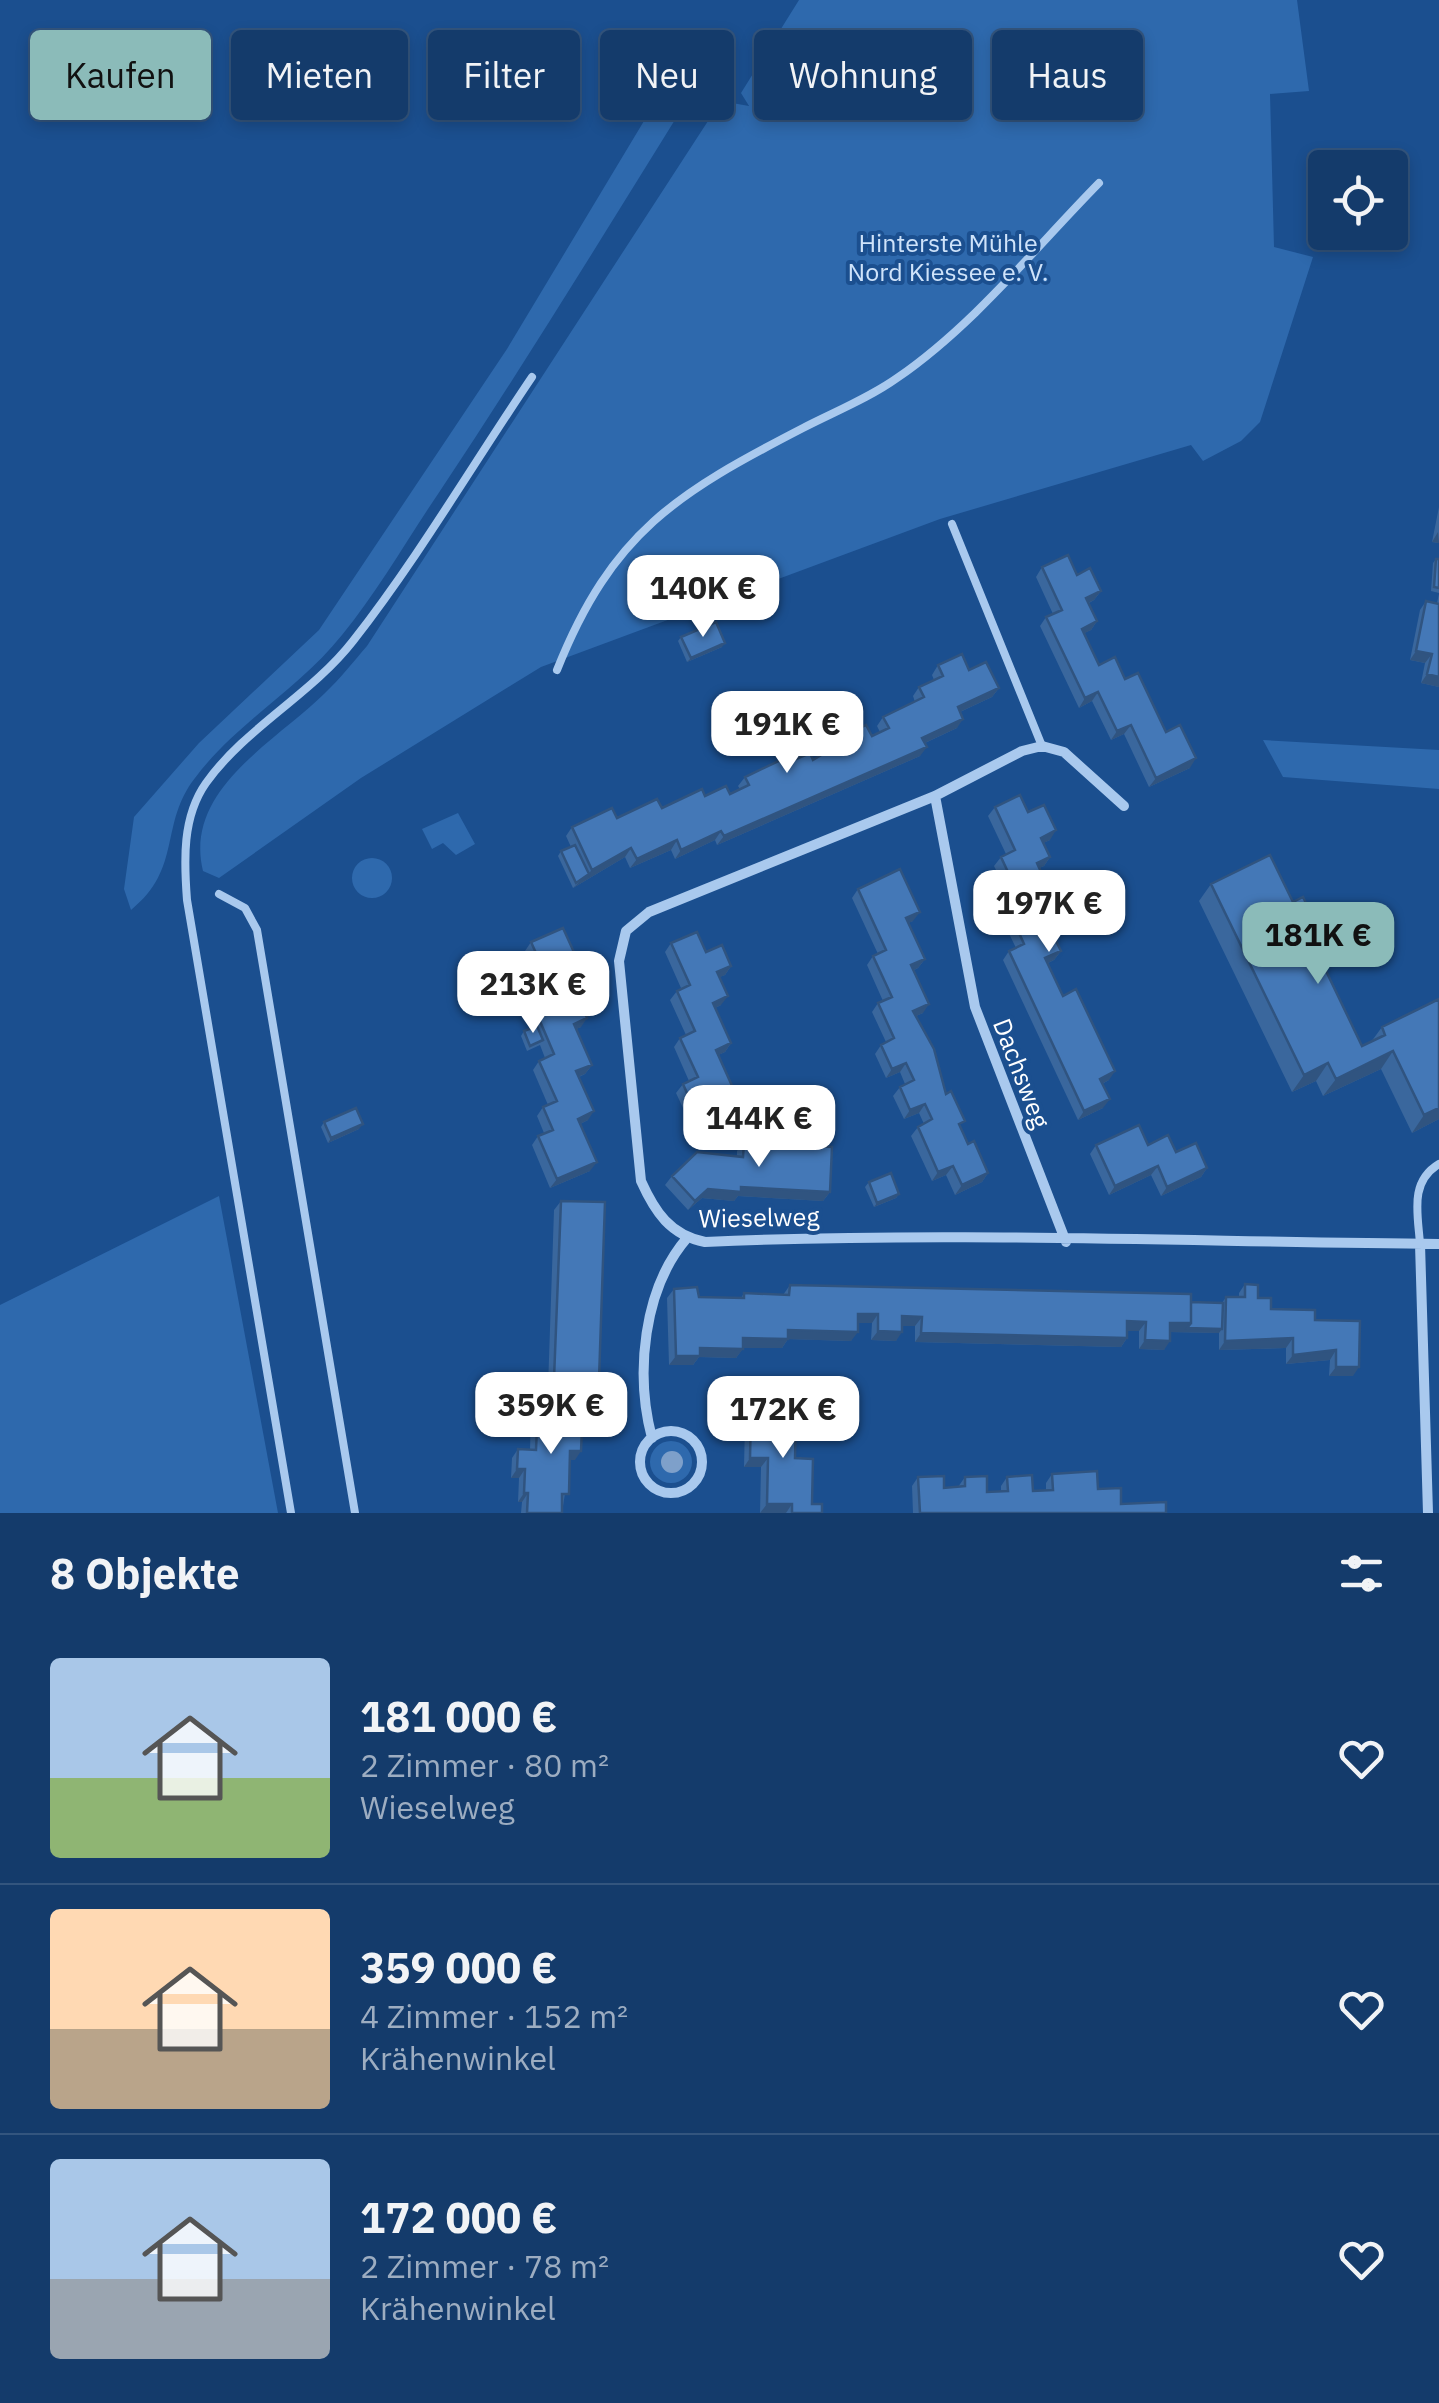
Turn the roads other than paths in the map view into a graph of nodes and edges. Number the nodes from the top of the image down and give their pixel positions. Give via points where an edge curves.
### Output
1 (1099, 183) dead end
2 (532, 377) dead end
3 (952, 524) dead end
4 (557, 670) dead end
5 (1042, 746) junction
6 (935, 796) junction
7 (1124, 806) dead end
8 (218, 894) dead end
9 (1439, 1164) edge
10 (687, 1238) junction
11 (1066, 1242) junction
12 (1420, 1244) junction
13 (1439, 1244) edge
14 (652, 1438) junction
15 (291, 1513) edge
16 (355, 1513) edge
17 (1428, 1513) edge

1 - 4 lane via 930,355 893,382 712,474 653,520 614,559
2 - 15 lane via 354,641 316,684 227,759 204,784 190,815 187,900
3 - 5 lane
5 - 6 street, Wieselweg
5 - 7 street via 1064,752
6 - 10 street, Wieselweg via 649,912 626,931 619,961 641,1180 668,1226
6 - 11 street, Dachsweg via 975,1007
8 - 16 lane via 245,908 257,930
9 - 12 lane via 1425,1172 1416,1191
10 - 11 street, Wieselweg via 876,1234
10 - 14 street via 656,1281 648,1310
11 - 12 street, Wieselweg
12 - 13 street, Wieselweg
12 - 17 street
14 - 14 street via 680,1432 696,1444 702,1464 686,1488 667,1492 644,1477 642,1452

